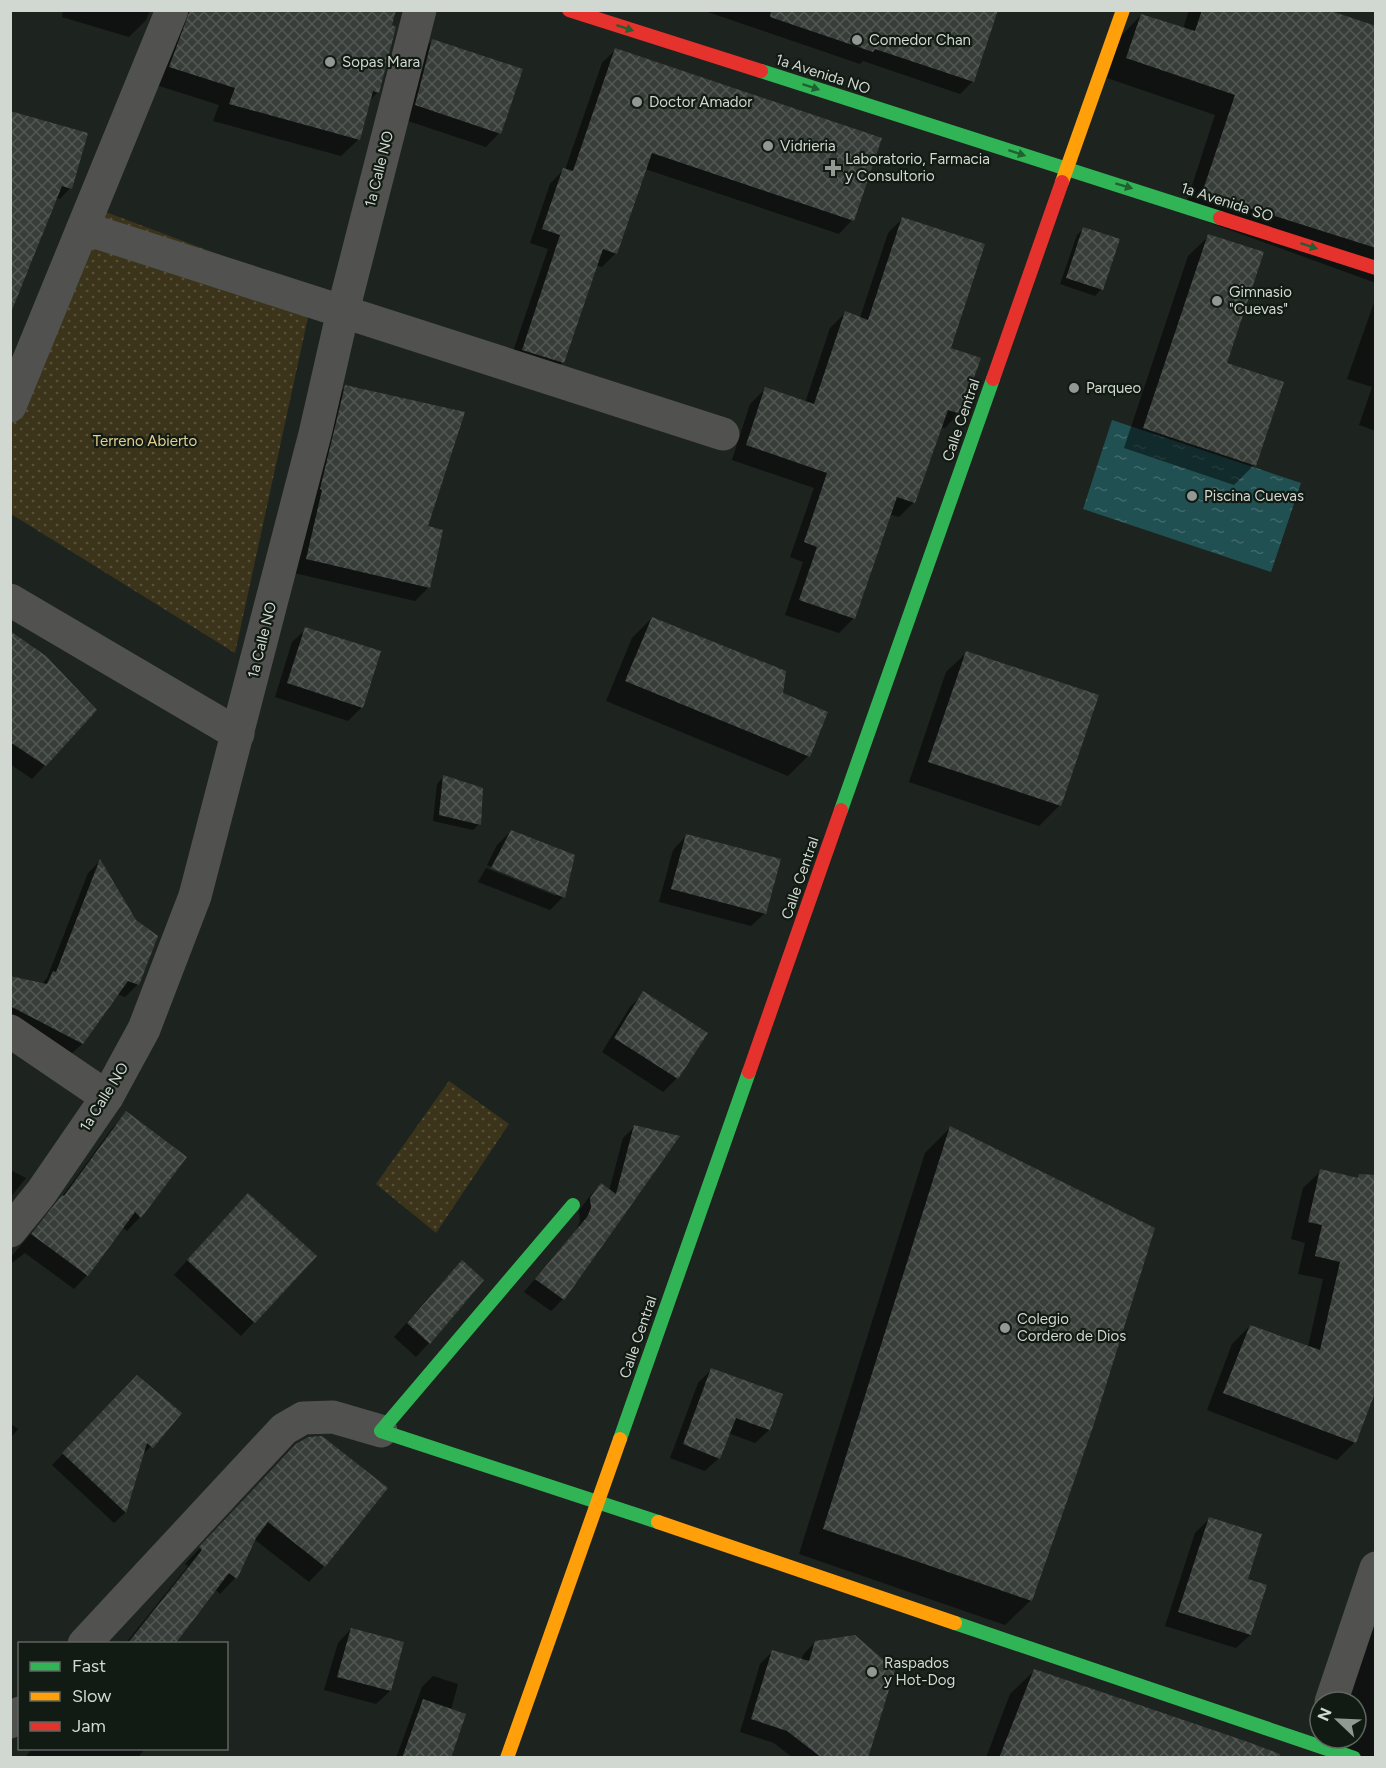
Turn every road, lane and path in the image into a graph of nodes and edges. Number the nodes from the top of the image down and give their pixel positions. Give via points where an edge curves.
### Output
1 (172, 10) edge
2 (420, 10) edge
3 (569, 10) edge
4 (1123, 10) edge
5 (1068, 169) junction
6 (83, 228) junction
7 (1376, 268) edge
8 (342, 311) junction
9 (10, 406) edge
10 (723, 434) dead end
11 (10, 600) edge
12 (238, 734) junction
13 (10, 1031) edge
14 (106, 1097) junction
15 (573, 1205) dead end
16 (10, 1231) edge
17 (381, 1431) junction
18 (597, 1501) junction
19 (1376, 1568) edge
20 (86, 1642) edge
21 (1335, 1690) edge
22 (1308, 1743) edge
23 (1329, 1750) edge
24 (507, 1758) edge
25 (1354, 1758) edge

1 - 6 street
2 - 8 street, 1a Calle NO
3 -> 5 street, 1a Avenida NO
4 - 5 street, Calle Central
5 -> 7 street, 1a Avenida SO
5 - 18 street, Calle Central
6 - 8 street
6 - 9 street
8 - 10 street
8 - 12 street, 1a Calle NO via 315,434
11 - 12 street
12 - 14 street, 1a Calle NO via 195,896 144,1029
13 - 14 street
14 - 16 street, 1a Calle NO via 41,1193
15 - 17 street
17 - 18 street
17 - 20 street via 333,1417 303,1418 285,1429
18 - 22 street
18 - 24 street, Calle Central
19 - 21 street
23 - 25 street

